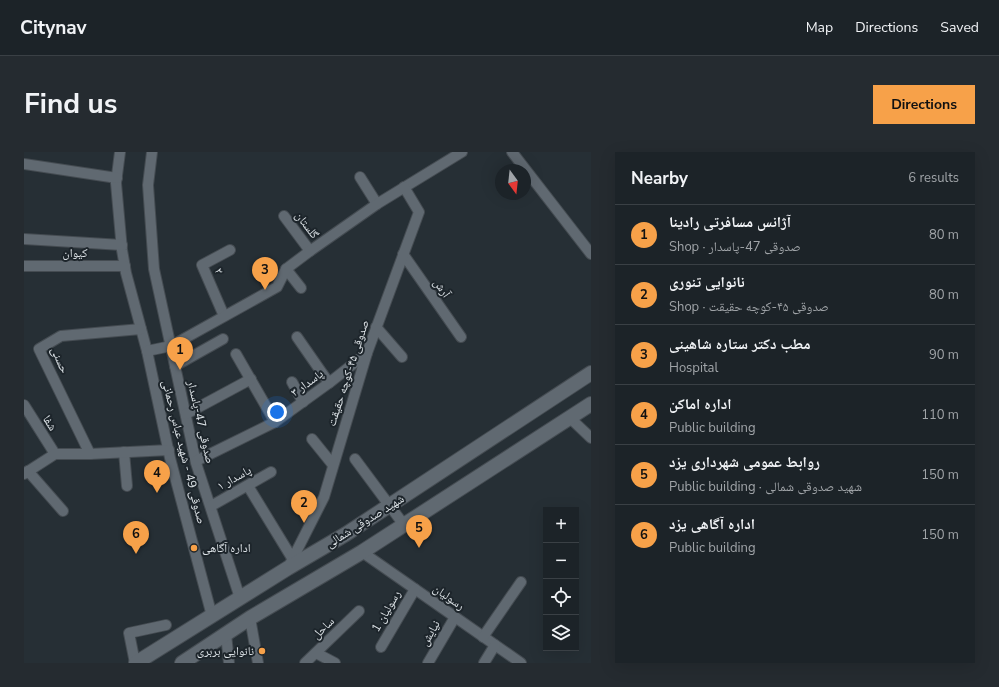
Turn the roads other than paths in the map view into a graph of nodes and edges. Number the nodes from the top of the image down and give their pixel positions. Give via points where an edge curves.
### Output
1 (120, 152) edge
2 (152, 152) edge
3 (462, 152) edge
4 (512, 152) edge
5 (24, 164) edge
6 (360, 177) dead end
7 (117, 178) junction
8 (404, 187) junction
9 (377, 204) junction
10 (284, 216) dead end
11 (24, 238) edge
12 (122, 245) junction
13 (230, 250) dead end
14 (310, 251) junction
15 (403, 254) junction
16 (591, 254) edge
17 (125, 266) junction
18 (25, 268) edge
19 (286, 269) junction
20 (301, 288) dead end
21 (224, 316) junction
22 (376, 327) junction
23 (141, 329) junction
24 (297, 337) dead end
25 (461, 337) dead end
26 (223, 339) dead end
27 (171, 346) junction
28 (147, 351) junction
29 (366, 353) junction
30 (236, 354) dead end
31 (402, 357) dead end
32 (175, 366) junction
33 (591, 373) edge
34 (251, 380) junction
35 (292, 382) dead end
36 (329, 383) junction
37 (303, 402) junction
38 (591, 404) edge
39 (24, 405) edge
40 (186, 414) junction
41 (570, 418) junction
42 (276, 422) junction
43 (591, 438) edge
44 (312, 439) dead end
45 (169, 450) junction
46 (124, 452) junction
47 (55, 454) junction
48 (90, 454) junction
49 (354, 459) dead end
50 (196, 461) junction
51 (332, 465) junction
52 (26, 472) edge
53 (271, 472) dead end
54 (126, 486) dead end
55 (248, 486) junction
56 (390, 505) junction
57 (210, 506) junction
58 (63, 511) dead end
59 (404, 525) junction
60 (362, 552) junction
61 (290, 563) junction
62 (521, 582) dead end
63 (415, 589) junction
64 (240, 598) junction
65 (359, 611) dead end
66 (212, 616) junction
67 (455, 617) junction
68 (250, 618) junction
69 (166, 625) dead end
70 (226, 634) junction
71 (483, 637) junction
72 (494, 645) junction
73 (381, 647) dead end
74 (316, 653) junction
75 (519, 662) edge
76 (136, 663) edge
77 (182, 663) edge
78 (229, 663) edge
79 (258, 663) edge
80 (305, 663) edge
81 (335, 663) edge
82 (428, 663) edge
83 (484, 663) edge

1 - 7 street, صدوقی 49 - شهید عباس رحمانی
2 - 27 street, صدوقی 47-پاسدار via 148,185 154,268
3 - 8 street
4 - 16 street
5 - 7 street
6 - 9 street
7 - 12 street, صدوقی 49 - شهید عباس رحمانی
8 - 9 street
8 - 15 street, صدوقی ۴۵-کوچه حقیقت via 419,212
9 - 14 street
10 - 14 street, گلستان
11 - 12 street, کیوان
12 - 17 street, صدوقی 49 - شهید عباس رحمانی
13 - 21 street, ۲ via 202,265
14 - 19 street
15 - 22 street, صدوقی ۴۵-کوچه حقیقت
15 - 25 street, آرش
17 - 18 street, کیوان
17 - 23 street, صدوقی 49 - شهید عباس رحمانی
19 - 20 street
19 - 21 street via 277,287
21 - 27 street
22 - 29 street, صدوقی ۴۵-کوچه حقیقت
22 - 31 street
23 - 28 street, صدوقی 49 - شهید عباس رحمانی
23 - 48 street, حسنی via 61,336 39,349
24 - 36 street
26 - 32 street
27 - 28 street
27 - 32 street, صدوقی 47-پاسدار
28 - 45 street, صدوقی 49 - شهید عباس رحمانی
29 - 36 street, پاسدار ۳
29 - 51 street, صدوقی ۴۵-کوچه حقیقت
30 - 34 street
32 - 40 street, صدوقی 47-پاسدار
33 - 56 main road, شهید صدوقی شمالی
34 - 40 street
34 - 42 street
35 - 37 street
36 - 37 street, پاسدار ۳
37 - 42 street, پاسدار ۳
38 - 41 main road, شهید صدوقی شمالی
39 - 47 street, شفا
40 - 50 street, صدوقی 47-پاسدار
41 - 43 street
41 - 59 main road, شهید صدوقی شمالی
42 - 50 street, پاسدار ۳
44 - 51 street
45 - 46 street
45 - 66 street, صدوقی 49 - شهید عباس رحمانی
46 - 48 street
46 - 54 street
47 - 48 street
47 - 52 street
49 - 56 street
50 - 57 street, صدوقی 47-پاسدار
51 - 61 street, صدوقی ۴۵-کوچه حقیقت via 324,497
52 - 58 street
53 - 55 street, پاسدار ۱
55 - 57 street, پاسدار ۱
55 - 61 street
56 - 59 street
56 - 61 main road, شهید صدوقی شمالی via 346,534
57 - 64 street, صدوقی 47-پاسدار
59 - 60 main road, شهید صدوقی شمالی
60 - 63 street, رسولیان
60 - 68 main road, شهید صدوقی شمالی
61 - 64 main road, شهید صدوقی شمالی
62 - 71 street
63 - 67 street, رسولیان
63 - 73 street, رسولیان 1
64 - 66 main road, شهید صدوقی شمالی
65 - 74 street, ساحل
66 - 76 main road, شهید صدوقی شمالی
67 - 71 street, رسولیان
67 - 82 street, نیایش
68 - 70 main road, شهید صدوقی شمالی
68 - 79 street
69 - 76 street via 129,633
70 - 77 main road, شهید صدوقی شمالی
70 - 78 street
71 - 72 street, رسولیان
72 - 75 street, رسولیان
72 - 83 street
74 - 80 street, ساحل
74 - 81 street

